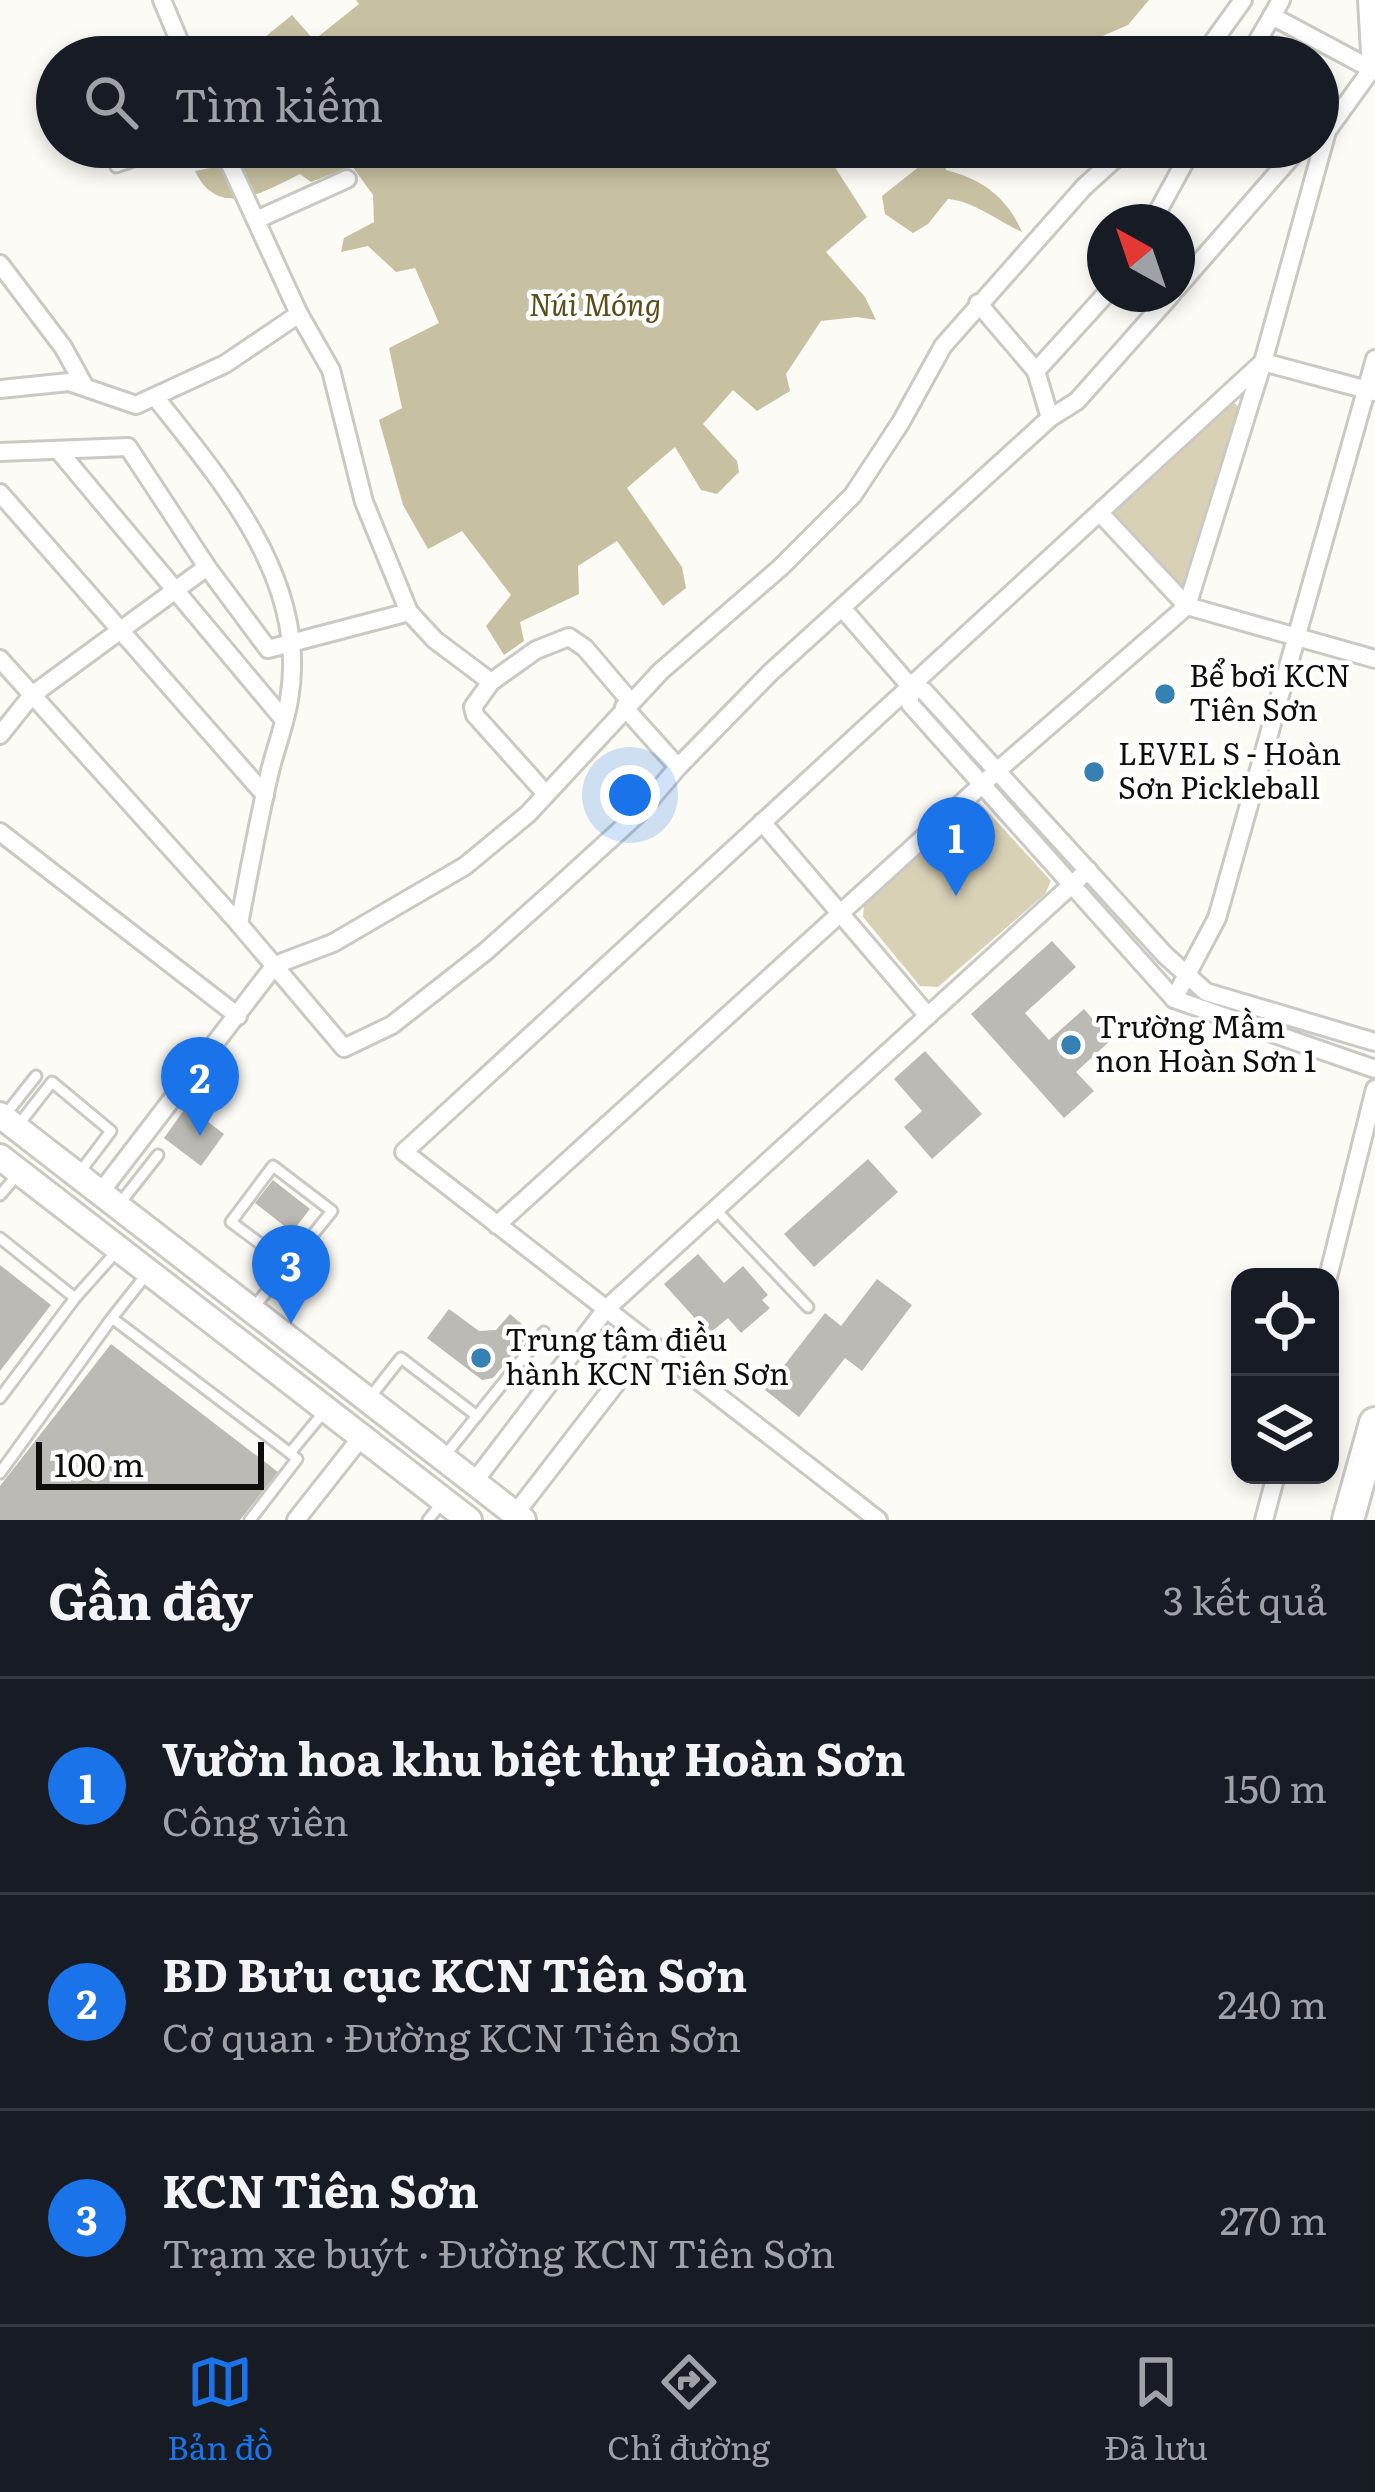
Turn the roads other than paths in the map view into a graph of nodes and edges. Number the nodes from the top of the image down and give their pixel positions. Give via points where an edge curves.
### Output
1 (162, 0) edge
2 (1243, 0) edge
3 (1367, 0) edge
4 (1277, 8) edge
5 (177, 36) edge
6 (1217, 36) edge
7 (1260, 36) edge
8 (1320, 36) edge
9 (1339, 48) edge
10 (1373, 70) edge
11 (1339, 105) edge
12 (1339, 114) edge
13 (232, 168) edge
14 (1105, 168) edge
15 (1182, 168) edge
16 (1282, 168) edge
17 (1317, 168) edge
18 (347, 179) dead end
19 (1162, 204) edge
20 (256, 220) junction
21 (0, 264) edge
22 (1195, 267) edge
23 (978, 303) junction
24 (1090, 312) edge
25 (1155, 312) edge
26 (299, 314) junction
27 (1375, 359) edge
28 (1263, 362) junction
29 (1036, 371) junction
30 (84, 385) junction
31 (0, 388) edge
32 (1371, 391) edge
33 (156, 398) junction
34 (1050, 418) junction
35 (58, 450) junction
36 (0, 452) edge
37 (0, 493) edge
38 (1100, 513) junction
39 (207, 567) junction
40 (175, 590) junction
41 (1187, 606) junction
42 (843, 609) junction
43 (409, 612) junction
44 (119, 632) junction
45 (1296, 637) junction
46 (289, 644) junction
47 (1375, 658) edge
48 (0, 659) edge
49 (491, 682) junction
50 (910, 686) junction
51 (32, 695) junction
52 (627, 704) junction
53 (284, 720) junction
54 (0, 735) edge
55 (678, 767) junction
56 (997, 771) junction
57 (982, 784) junction
58 (546, 794) junction
59 (265, 795) junction
60 (762, 822) junction
61 (0, 832) edge
62 (1088, 871) junction
63 (1072, 884) junction
64 (840, 913) junction
65 (239, 924) junction
66 (275, 965) junction
67 (1189, 976) junction
68 (1174, 1000) junction
69 (238, 1016) junction
70 (928, 1016) junction
71 (1375, 1042) edge
72 (1375, 1069) edge
73 (36, 1076) dead end
74 (1375, 1089) edge
75 (7, 1120) edge
76 (1370, 1139) edge
77 (158, 1155) dead end
78 (10, 1165) edge
79 (77, 1175) junction
80 (0, 1195) edge
81 (109, 1199) junction
82 (715, 1209) junction
83 (497, 1225) junction
84 (0, 1238) edge
85 (119, 1248) junction
86 (289, 1265) junction
87 (1331, 1268) edge
88 (149, 1271) junction
89 (75, 1298) junction
90 (808, 1307) dead end
91 (606, 1309) junction
92 (252, 1310) junction
93 (112, 1318) junction
94 (544, 1332) dead end
95 (648, 1342) junction
96 (0, 1398) edge
97 (375, 1406) junction
98 (328, 1407) junction
99 (477, 1416) junction
100 (1373, 1430) edge
101 (363, 1435) junction
102 (290, 1453) junction
103 (443, 1458) junction
104 (0, 1473) edge
105 (474, 1482) junction
106 (1274, 1484) edge
107 (436, 1510) edge
108 (519, 1517) edge
109 (250, 1520) edge
110 (296, 1520) edge
111 (469, 1520) edge
112 (878, 1520) edge
113 (1264, 1520) edge
114 (1335, 1520) edge
115 (1348, 1520) edge

1 - 5 street
2 - 6 street
3 - 10 street
4 - 7 street
4 - 8 street
9 - 10 street
10 - 11 street
10 - 12 street
13 - 20 street
14 - 23 street
15 - 19 street
16 - 22 street
17 - 28 street
18 - 20 street
20 - 26 street
21 - 30 street
23 - 29 street
23 - 52 street via 853,495
24 - 29 street
25 - 34 street via 1077,401
26 - 33 street
26 - 43 street via 331,370 364,502
27 - 32 street
28 - 32 street
28 - 38 street
28 - 41 street
29 - 34 street
30 - 31 street
30 - 33 street via 128,405
32 - 45 street
33 - 46 street via 252,528 283,604
34 - 42 street
35 - 36 street
35 - 39 street via 128,448
35 - 40 street
37 - 44 street
38 - 41 street
38 - 50 street
39 - 40 street
39 - 46 street via 268,650
40 - 44 street
40 - 53 street
41 - 45 street
41 - 56 street
42 - 50 street
42 - 55 street
43 - 46 street
43 - 49 street
44 - 51 street
44 - 59 street
45 - 47 street
45 - 67 street via 1217,918
46 - 53 street
48 - 51 street
49 - 52 street via 569,637
49 - 58 street via 475,715
50 - 56 street via 925,691
50 - 57 street via 910,704
50 - 60 street
51 - 54 street
51 - 65 street
52 - 55 street
52 - 58 street
53 - 59 street
55 - 66 street via 560,885 392,1025 344,1048
56 - 57 street
56 - 62 street
57 - 63 street
57 - 64 street
58 - 66 street via 465,866 333,943
59 - 65 street
60 - 64 street
60 - 83 street via 404,1152
61 - 69 street
62 - 63 street
62 - 67 street
63 - 68 street
63 - 70 street
64 - 70 street
64 - 83 street
65 - 66 street
66 - 69 street
67 - 68 street
67 - 71 street via 1206,992
68 - 72 street
69 - 81 street
70 - 82 street
73 - 75 lane
74 - 76 street
75 - 79 main road
75 - 79 lane via 52,1082 111,1131
76 - 87 street
77 - 81 lane
78 - 80 lane
78 - 85 main road
79 - 81 main road
81 - 92 main road
82 - 90 lane
82 - 91 street
83 - 91 street
84 - 89 lane
85 - 88 main road
85 - 89 lane
86 - 86 lane via 332,1211 273,1166 231,1222
86 - 92 lane
88 - 93 lane
88 - 98 main road
89 - 96 lane
91 - 95 street
91 - 105 street
92 - 97 main road
93 - 102 lane
93 - 104 lane
94 - 99 lane
95 - 108 street
95 - 112 street
97 - 99 lane via 401,1358
97 - 101 main road
97 - 103 main road
98 - 101 main road
98 - 102 lane
99 - 103 lane
100 - 114 highway
100 - 115 highway
101 - 107 main road
101 - 110 street
102 - 109 lane via 297,1459
103 - 105 main road
105 - 108 main road
106 - 113 street
107 - 111 main road

